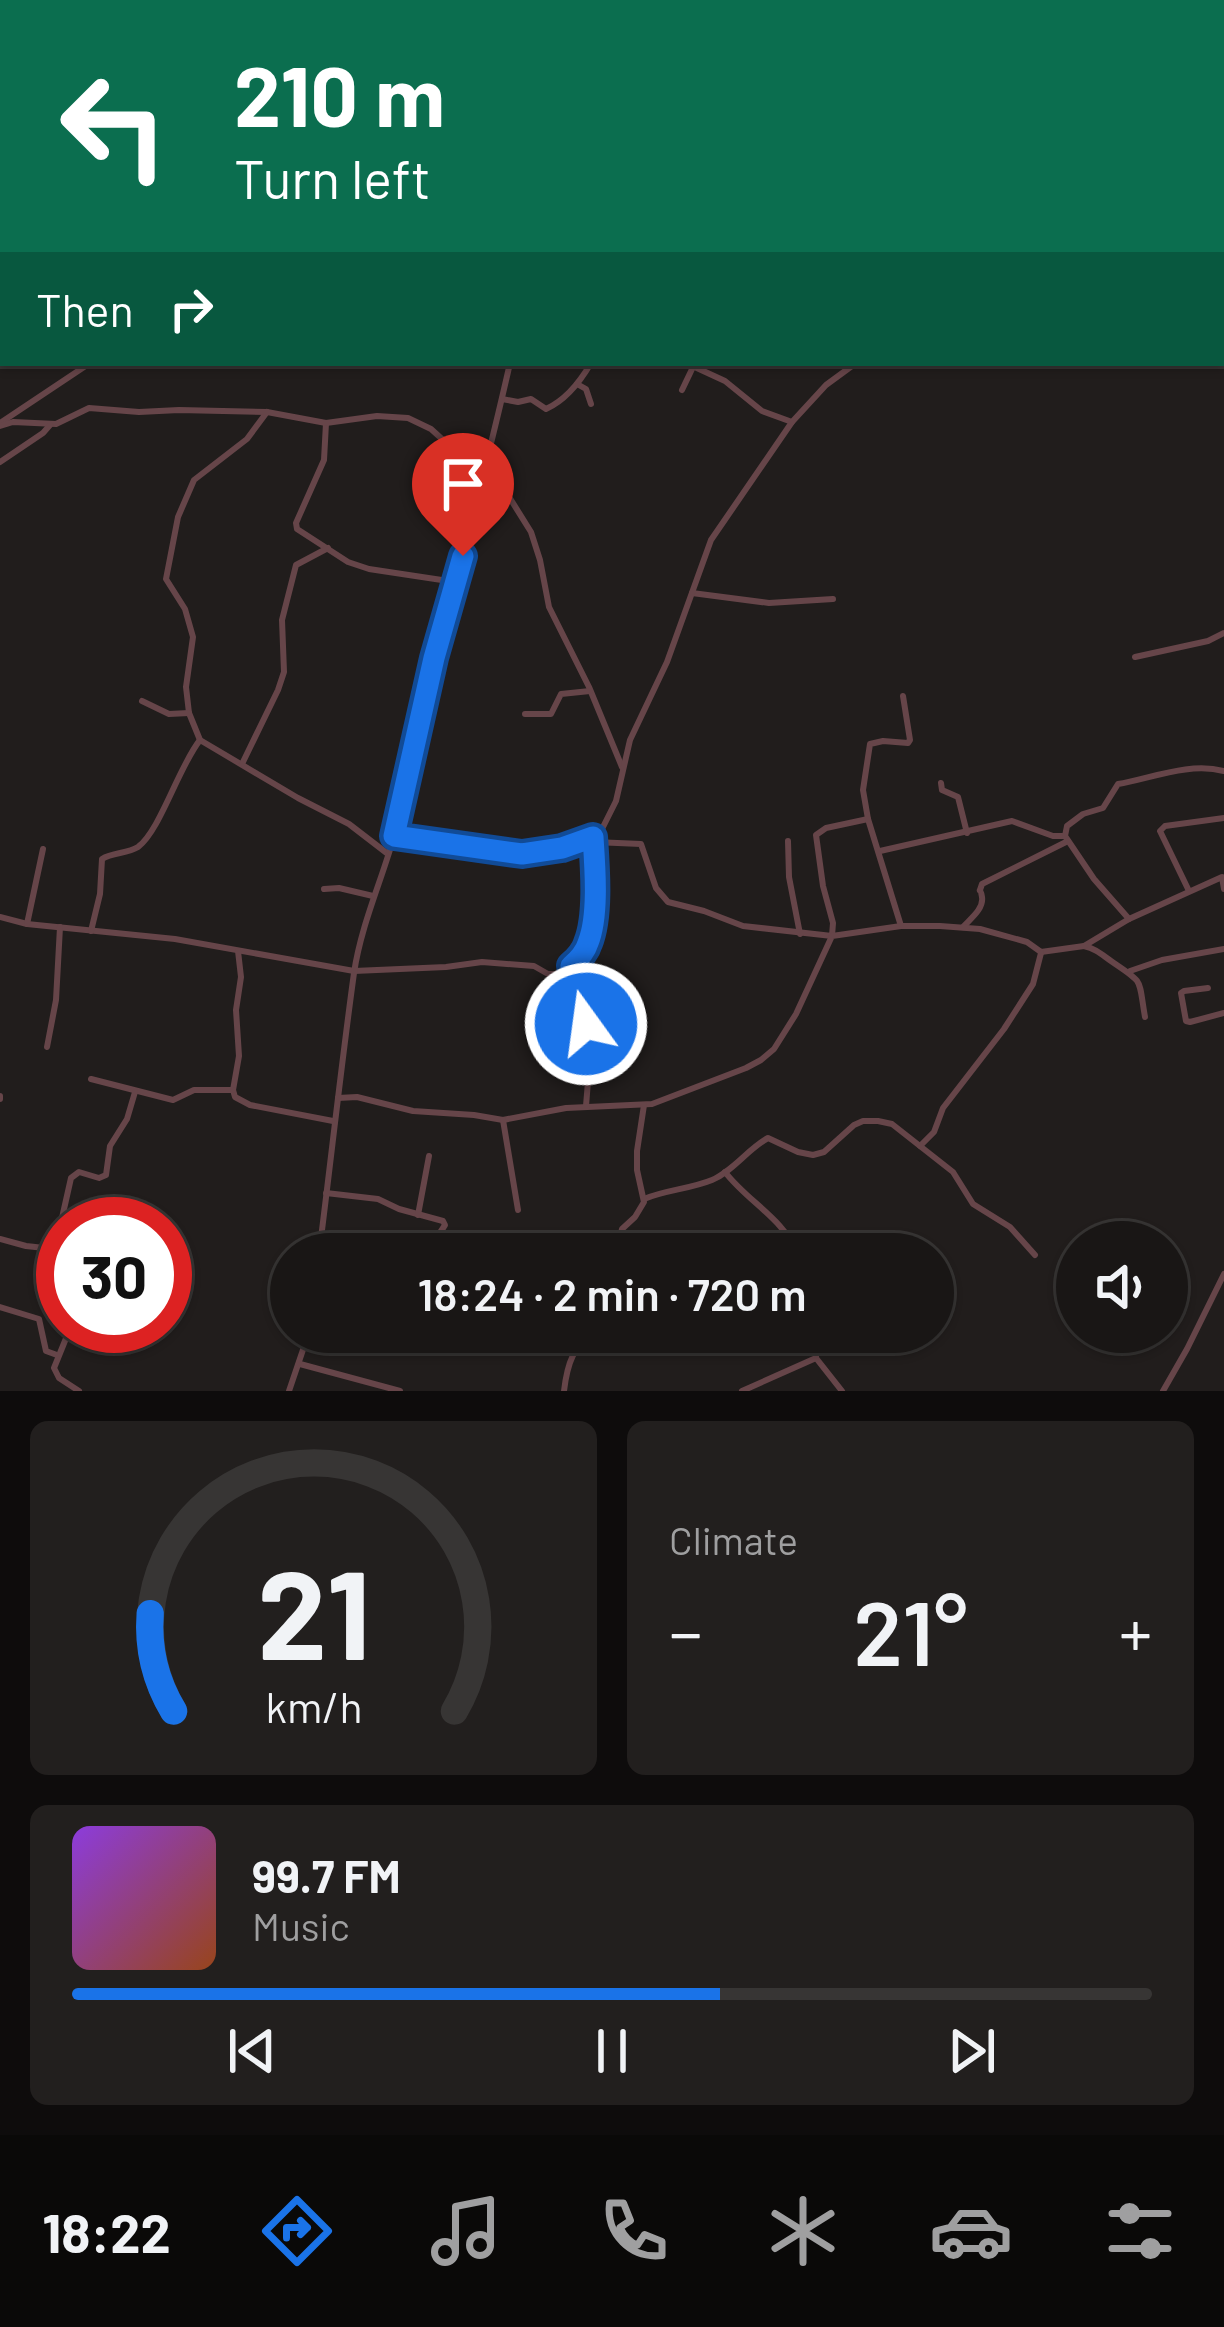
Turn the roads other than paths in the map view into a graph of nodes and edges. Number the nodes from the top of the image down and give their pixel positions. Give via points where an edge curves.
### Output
1 (86, 366) edge
2 (509, 366) edge
3 (590, 366) edge
4 (689, 366) edge
5 (692, 366) edge
6 (714, 366) edge
7 (852, 366) edge
8 (710, 373) junction
9 (592, 375) dead end
10 (582, 386) junction
11 (682, 390) dead end
12 (502, 399) junction
13 (591, 404) dead end
14 (267, 412) junction
15 (792, 422) junction
16 (326, 423) junction
17 (51, 424) junction
18 (0, 425) edge
19 (486, 460) junction
20 (0, 462) edge
21 (484, 470) junction
22 (328, 548) junction
23 (455, 582) junction
24 (692, 592) junction
25 (832, 599) dead end
26 (1224, 633) edge
27 (1135, 657) dead end
28 (590, 691) junction
29 (903, 696) dead end
30 (142, 701) dead end
31 (189, 713) junction
32 (525, 714) dead end
33 (200, 740) junction
34 (242, 764) junction
35 (624, 770) junction
36 (1224, 771) edge
37 (941, 783) dead end
38 (1224, 818) edge
39 (868, 819) junction
40 (967, 833) junction
41 (394, 836) junction
42 (1066, 838) junction
43 (594, 840) junction
44 (788, 841) dead end
45 (43, 849) dead end
46 (880, 851) junction
47 (388, 854) junction
48 (1223, 876) edge
49 (324, 889) dead end
50 (1224, 889) edge
51 (1190, 891) junction
52 (375, 896) junction
53 (0, 917) edge
54 (1129, 919) junction
55 (27, 924) junction
56 (901, 926) junction
57 (60, 927) junction
58 (962, 927) junction
59 (91, 932) junction
60 (800, 934) junction
61 (832, 936) junction
62 (1084, 946) junction
63 (1224, 949) edge
64 (238, 951) junction
65 (1041, 952) junction
66 (571, 966) junction
67 (354, 971) junction
68 (1130, 971) junction
69 (1208, 988) dead end
70 (1224, 1013) edge
71 (1145, 1017) dead end
72 (47, 1047) dead end
73 (92, 1079) dead end
74 (342, 1080) junction
75 (233, 1090) junction
76 (135, 1092) junction
77 (357, 1097) junction
78 (338, 1098) junction
79 (644, 1105) junction
80 (586, 1106) junction
81 (503, 1120) junction
82 (333, 1121) junction
83 (920, 1146) junction
84 (429, 1156) dead end
85 (725, 1172) junction
86 (326, 1193) junction
87 (646, 1195) junction
88 (68, 1197) edge
89 (518, 1210) dead end
90 (418, 1215) junction
91 (321, 1233) edge
92 (439, 1233) edge
93 (621, 1233) edge
94 (787, 1233) edge
95 (0, 1239) edge
96 (36, 1247) edge
97 (1035, 1256) dead end
98 (1224, 1274) edge
99 (0, 1307) edge
100 (303, 1353) edge
101 (574, 1353) edge
102 (816, 1353) edge
103 (58, 1355) joint
104 (816, 1358) junction
105 (300, 1364) junction
106 (79, 1391) edge
107 (289, 1391) edge
108 (400, 1391) edge
109 (564, 1391) edge
110 (742, 1391) edge
111 (842, 1391) edge
112 (1163, 1391) edge

1 - 18 street
2 - 12 street
3 - 10 street
4 - 11 street
5 - 8 street
6 - 8 street
7 - 15 street
8 - 15 street
9 - 10 street
10 - 12 street via 546,410 531,399
10 - 13 street
12 - 19 street
14 - 16 street
14 - 17 street via 88,408
14 - 31 street via 247,440 194,480 178,518 166,579 193,638
15 - 24 street via 711,540
16 - 21 street via 408,418 457,442
16 - 22 street via 324,460 295,525
17 - 18 street
17 - 20 street
19 - 21 street
19 - 28 street via 531,532 549,607
21 - 23 street
22 - 23 street via 369,569
22 - 34 street via 296,565 282,620 284,672
23 - 41 street
24 - 25 street via 769,603
24 - 35 street
26 - 27 street
28 - 32 street via 560,695 551,714
28 - 35 street
29 - 39 street via 910,742 870,745
30 - 31 street
31 - 33 street
33 - 34 street
33 - 59 street via 140,845 102,859
34 - 47 street
35 - 43 street
36 - 42 street via 1118,784 1102,808 1072,820
37 - 40 street via 957,795
38 - 51 street via 1160,831
39 - 46 street
39 - 61 street via 816,835
40 - 42 street via 1012,821
40 - 46 street
41 - 43 street via 522,854
41 - 47 street
42 - 54 street
42 - 58 street via 982,884 981,907
43 - 60 street via 641,844 668,902
43 - 66 street via 591,929
44 - 60 street
45 - 55 street
46 - 56 street
47 - 52 street
48 - 50 street
48 - 51 street
49 - 52 street
51 - 54 street
52 - 67 street
53 - 55 street
54 - 62 street
55 - 57 street
56 - 58 street
56 - 61 street
57 - 59 street
57 - 72 street
58 - 65 street
59 - 64 street
60 - 61 street
61 - 79 street via 784,1035 761,1060
62 - 65 street
62 - 68 street
63 - 68 street
64 - 67 street
64 - 75 street
65 - 83 street via 1033,984
66 - 67 street via 548,974 482,962
66 - 80 street via 589,1008
67 - 74 street
68 - 71 street
69 - 70 street via 1181,993 1186,1021
73 - 76 street
74 - 77 street
74 - 78 street
75 - 76 street via 194,1090 173,1100
75 - 82 street via 250,1105
76 - 88 street via 111,1142 106,1175 80,1172
77 - 78 street
77 - 81 street
78 - 82 street
79 - 80 street
79 - 87 street via 637,1170
80 - 81 street
81 - 89 street
82 - 86 street
83 - 85 street via 892,1124 862,1121 814,1155 768,1138
83 - 97 street
84 - 90 street
85 - 87 street
85 - 94 street
86 - 90 street via 378,1199
86 - 91 street
87 - 93 street
90 - 92 street via 445,1223
95 - 96 street
98 - 112 street
99 - 103 street via 39,1319 46,1351
100 - 105 street
101 - 109 street
102 - 104 street
103 - 106 street via 55,1374
104 - 110 street
104 - 111 street
105 - 107 street
105 - 108 street

